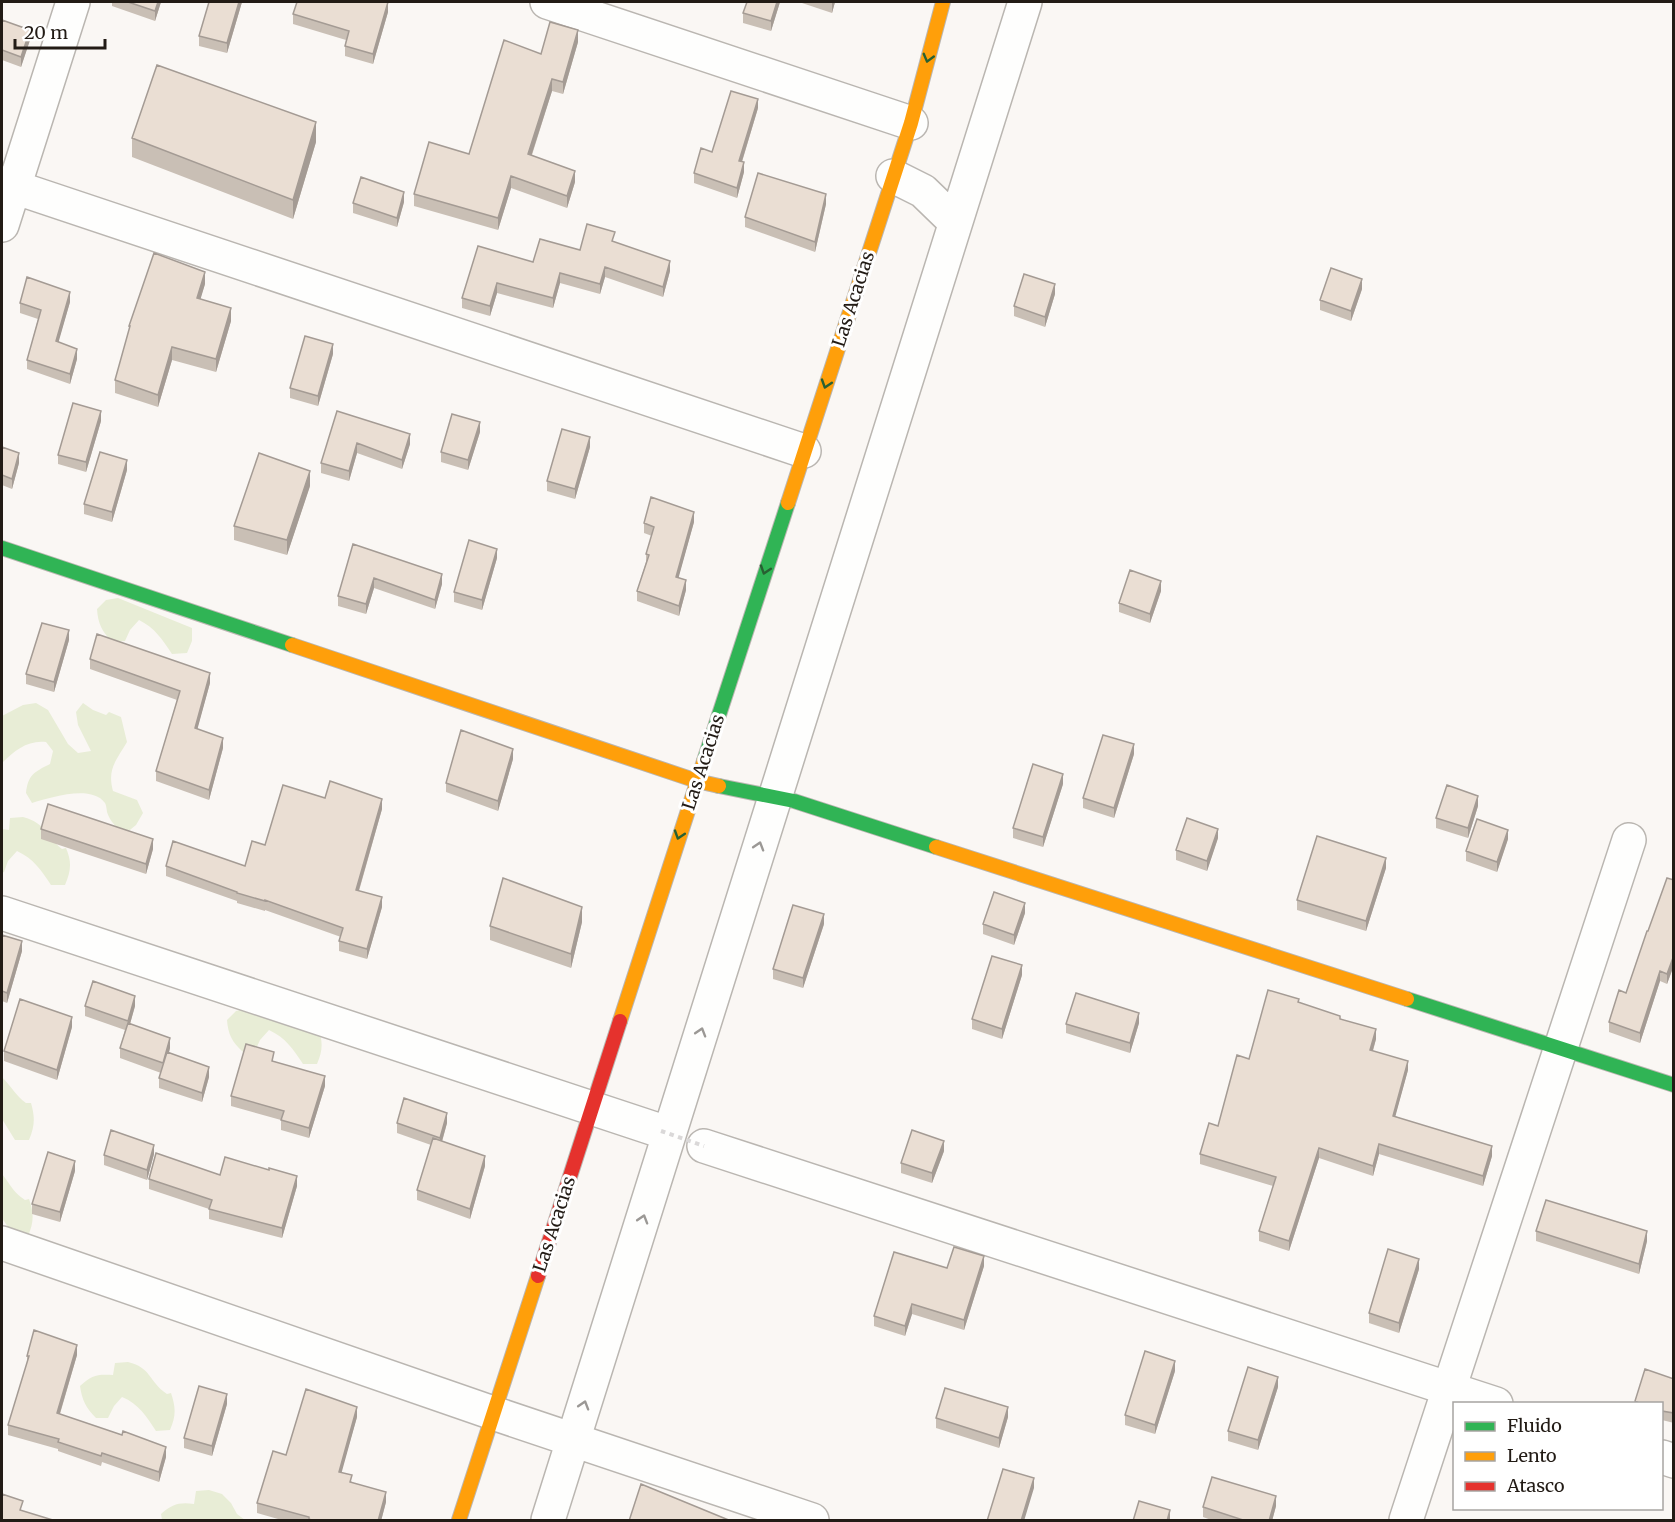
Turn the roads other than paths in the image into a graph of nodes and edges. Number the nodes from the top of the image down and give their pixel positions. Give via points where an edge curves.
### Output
1 (73, 2) edge
2 (547, 2) edge
3 (943, 2) edge
4 (1025, 2) edge
5 (911, 123) junction
6 (893, 176) junction
7 (8, 185) edge
8 (955, 222) junction
9 (2, 225) edge
10 (804, 451) junction
11 (2, 548) edge
12 (697, 781) junction
13 (775, 797) junction
14 (1629, 840) dead end
15 (2, 913) edge
16 (1561, 1048) junction
17 (1674, 1084) edge
18 (591, 1109) junction
19 (661, 1131) road end
20 (704, 1146) road end
21 (2, 1243) edge
22 (1449, 1388) junction
23 (1490, 1402) edge
24 (493, 1413) junction
25 (573, 1440) junction
26 (459, 1521) edge
27 (548, 1521) edge
28 (812, 1521) edge
29 (1406, 1521) edge

1 - 7 street
2 - 5 street
3 -> 5 street, Las Acacias
4 - 8 street
5 - 6 street, Las Acacias
6 - 8 street via 923,191
6 -> 10 street, Las Acacias
7 - 9 street
7 - 10 street
8 - 13 street
10 -> 12 street, Las Acacias
11 - 12 street
12 - 13 street
12 -> 18 street, Las Acacias
13 - 16 street
25 -> 13 street
14 - 16 street
15 - 18 street
16 - 17 street
16 - 22 street
18 - 19 street
18 - 24 street, Las Acacias
20 - 22 street
21 - 24 street
22 - 23 street
22 - 29 street
24 - 25 street
24 - 26 street, Las Acacias
25 - 27 street
25 - 28 street

